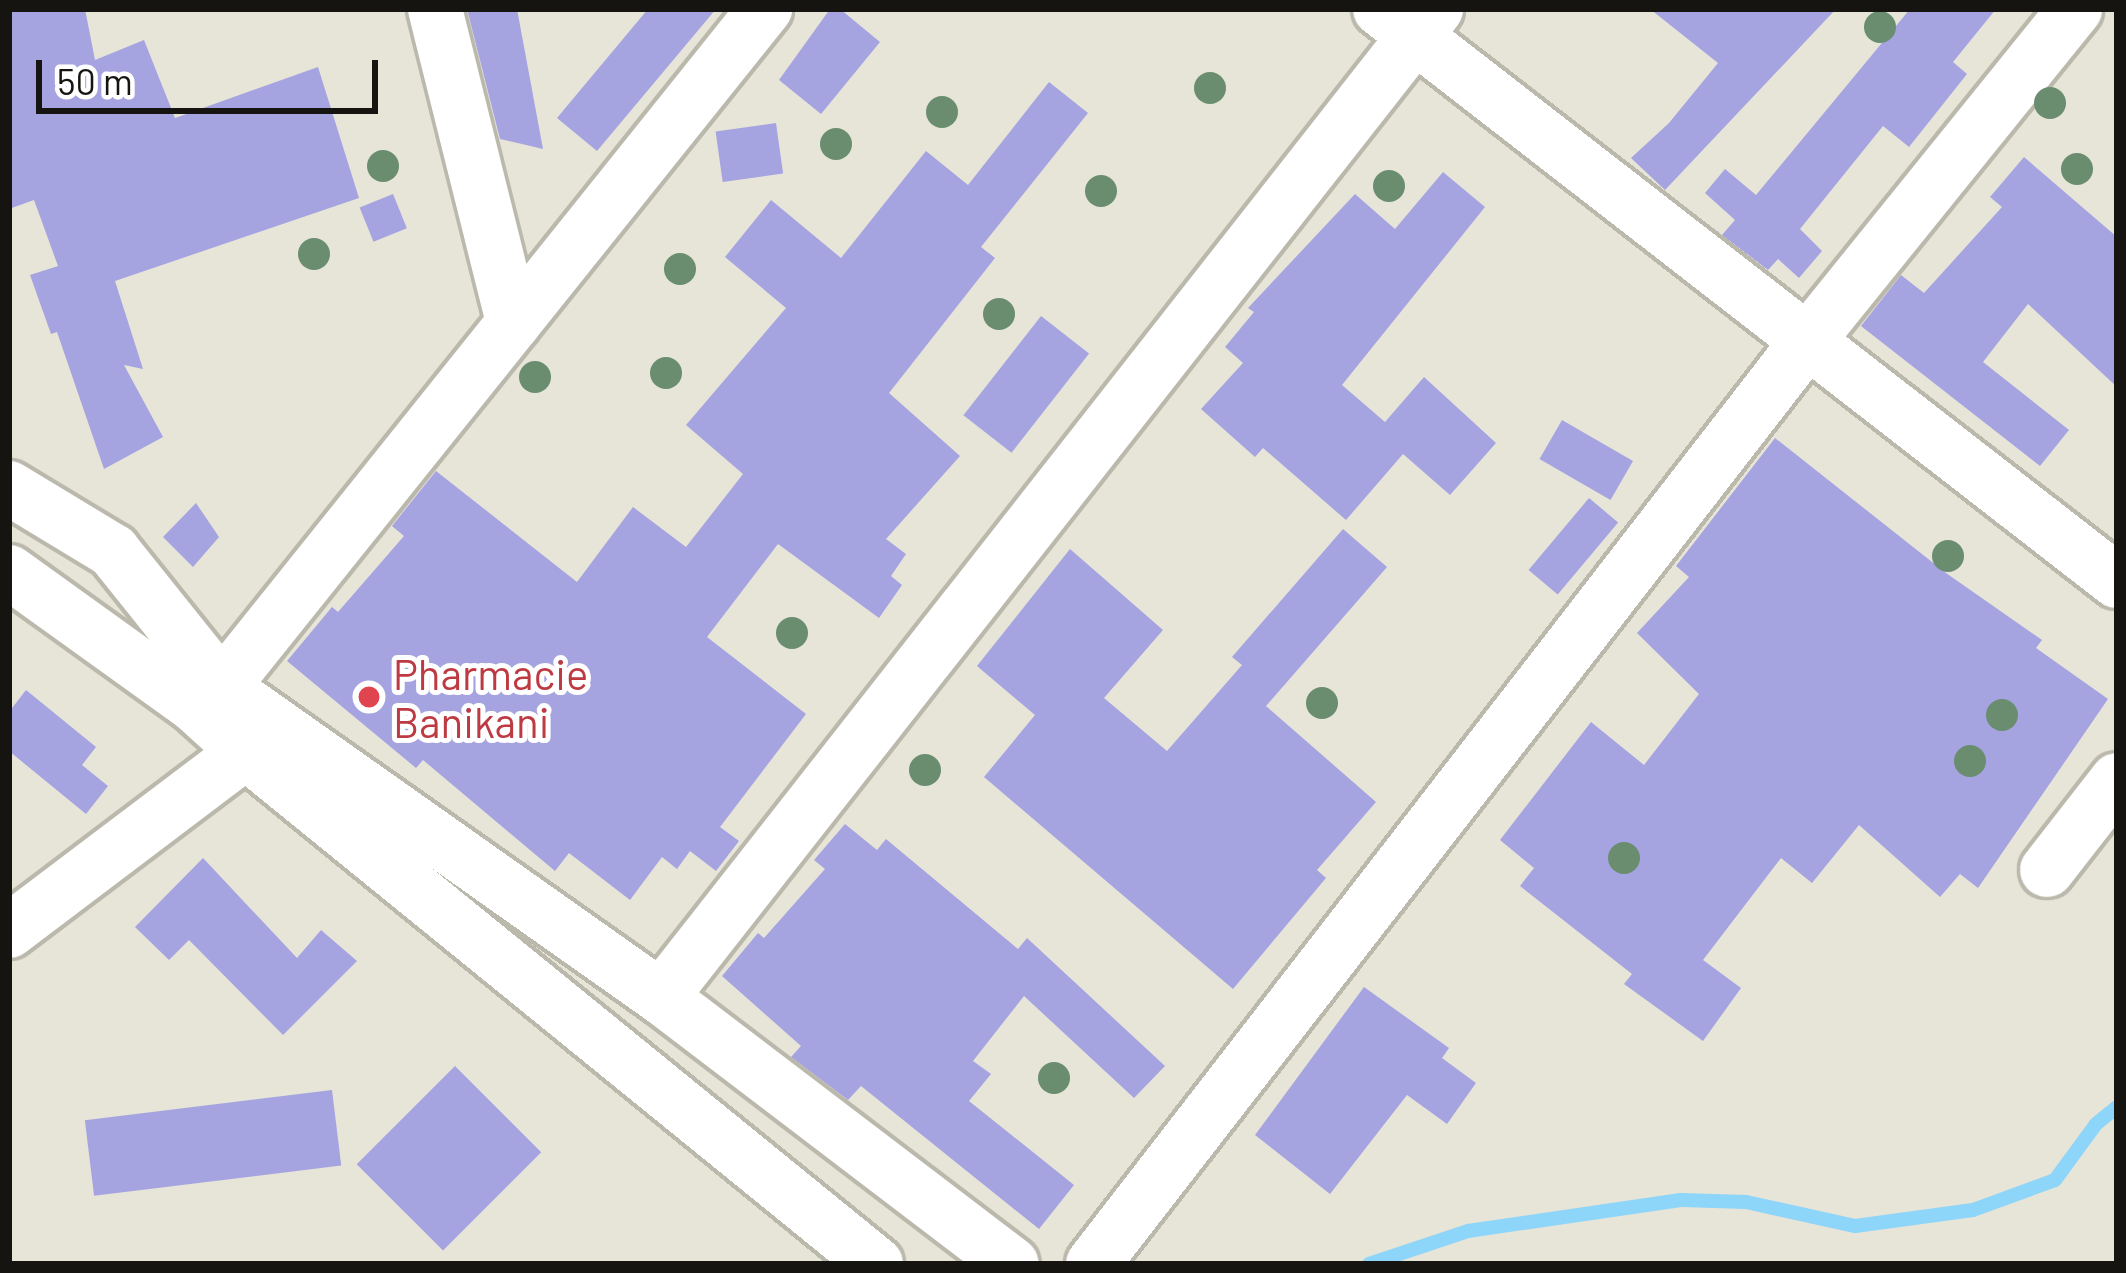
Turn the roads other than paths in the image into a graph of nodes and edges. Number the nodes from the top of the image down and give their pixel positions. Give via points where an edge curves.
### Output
1 (435, 9) edge
2 (765, 9) edge
3 (2075, 9) edge
4 (1410, 18) edge
5 (513, 323) junction
6 (1809, 339) junction
7 (9, 488) edge
8 (9, 572) edge
9 (2117, 581) edge
10 (207, 695) junction
11 (245, 752) junction
12 (2117, 780) edge
13 (2047, 870) dead end
14 (9, 931) edge
15 (661, 997) junction
16 (876, 1264) edge
17 (1012, 1264) edge
18 (1093, 1264) edge

1 - 5 street
2 - 5 street
3 - 6 street
4 - 6 street
4 - 15 street
5 - 10 street
6 - 9 street
6 - 18 street
7 - 10 street via 113,551
8 - 10 street
10 - 11 street
10 - 15 street
11 - 14 street
11 - 16 street
12 - 13 street
15 - 17 street

